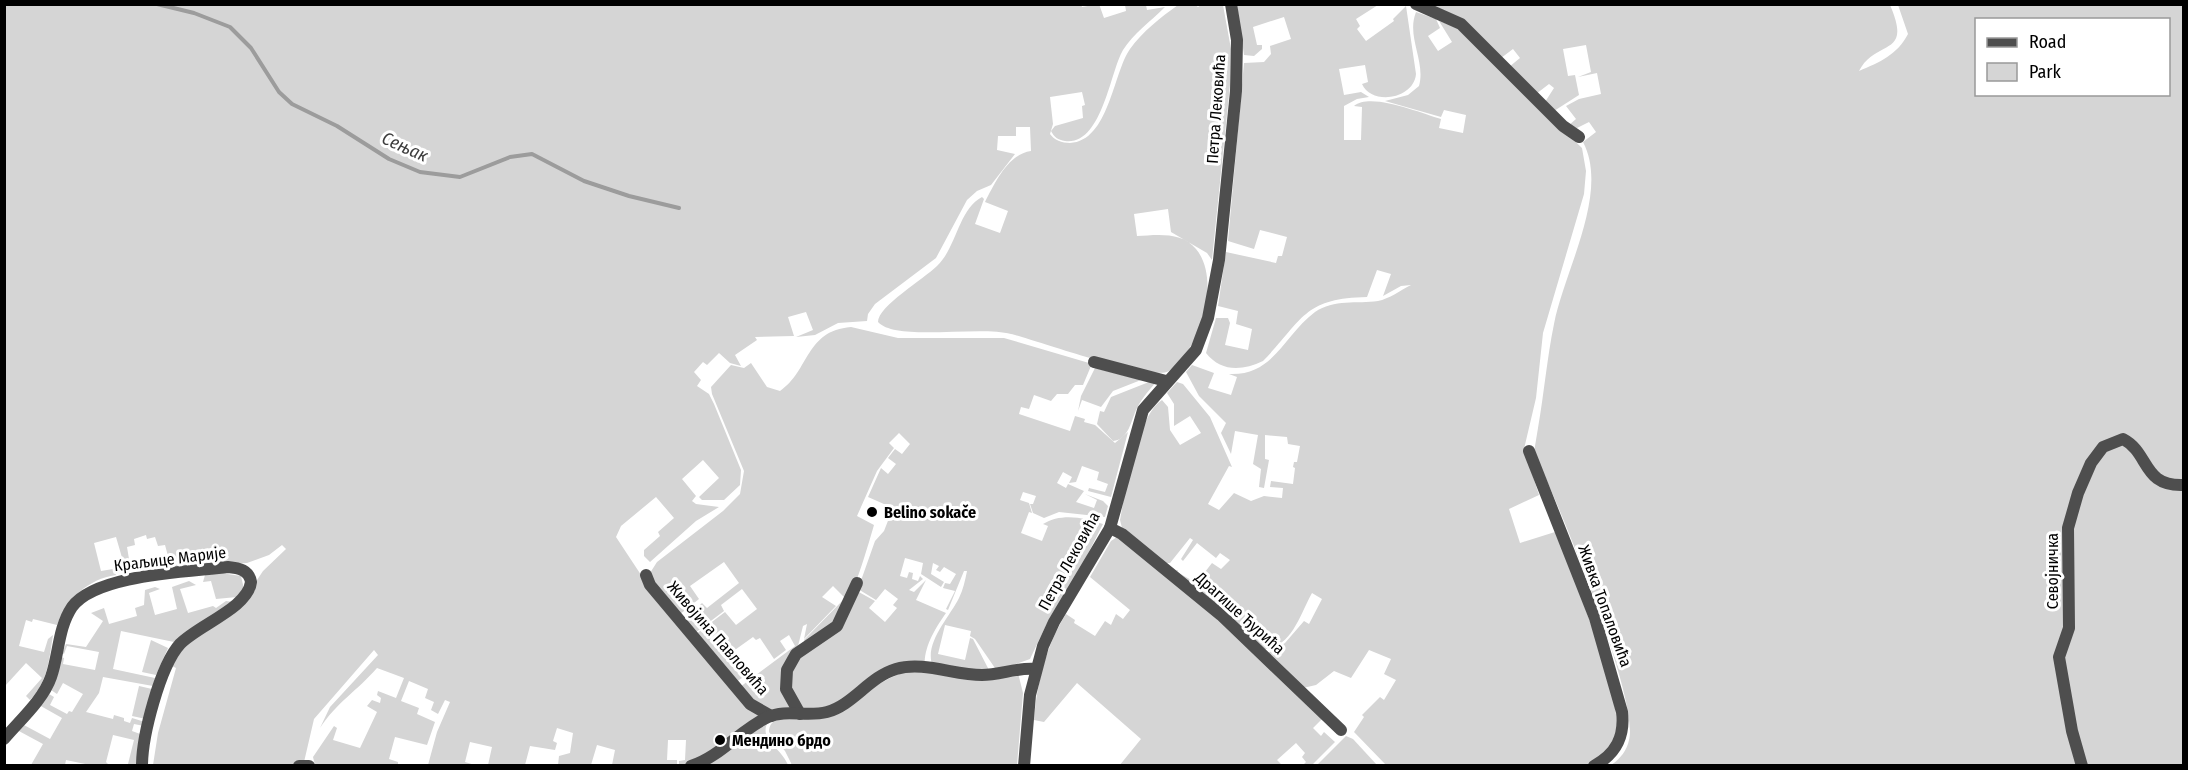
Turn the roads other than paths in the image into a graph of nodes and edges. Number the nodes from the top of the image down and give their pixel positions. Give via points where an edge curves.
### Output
1 (1231, 4) edge
2 (1416, 4) edge
3 (1579, 137) dead end
4 (1094, 362) dead end
5 (1166, 381) junction
6 (1529, 451) dead end
7 (2184, 485) edge
8 (1110, 528) junction
9 (646, 575) dead end
10 (857, 583) dead end
11 (1036, 669) junction
12 (800, 714) junction
13 (771, 716) junction
14 (1341, 730) dead end
15 (4, 739) edge
16 (142, 765) edge
17 (299, 765) edge
18 (309, 765) edge
19 (691, 765) edge
20 (1024, 765) edge
21 (1594, 765) edge
22 (2082, 765) edge

1 - 5 street, Петра Лековића via 1237,40 1236,91 1215,282 1199,344 1185,365
2 - 3 street via 1461,24 1563,126
4 - 5 street
5 - 8 street, Петра Лековића via 1139,419
6 - 21 street, Живка Топаловића via 1595,618 1622,711 1618,745
7 - 22 street, Севојничка via 2158,481 2135,449 2123,440 2103,447 2082,483 2068,528 2069,628 2059,657
8 - 11 street, Петра Лековића via 1054,622
8 - 14 street, Драгише Ђурића via 1221,615
9 - 13 street, Живојина Павловића via 650,585 750,704
10 - 12 street, Живојина Павловића via 837,626 796,654 787,670 786,689
11 - 12 street, Живојина Павловића via 984,675 914,667 896,669 834,710
11 - 20 street, Петра Лековића
12 - 13 street, Живојина Павловића
13 - 19 street, Живојина Павловића via 752,725 707,759
15 - 16 street, Краљице Марије via 47,686 62,630 72,607 81,598 115,582 228,567 248,574 251,586 243,599 182,642 168,662
17 - 18 street

